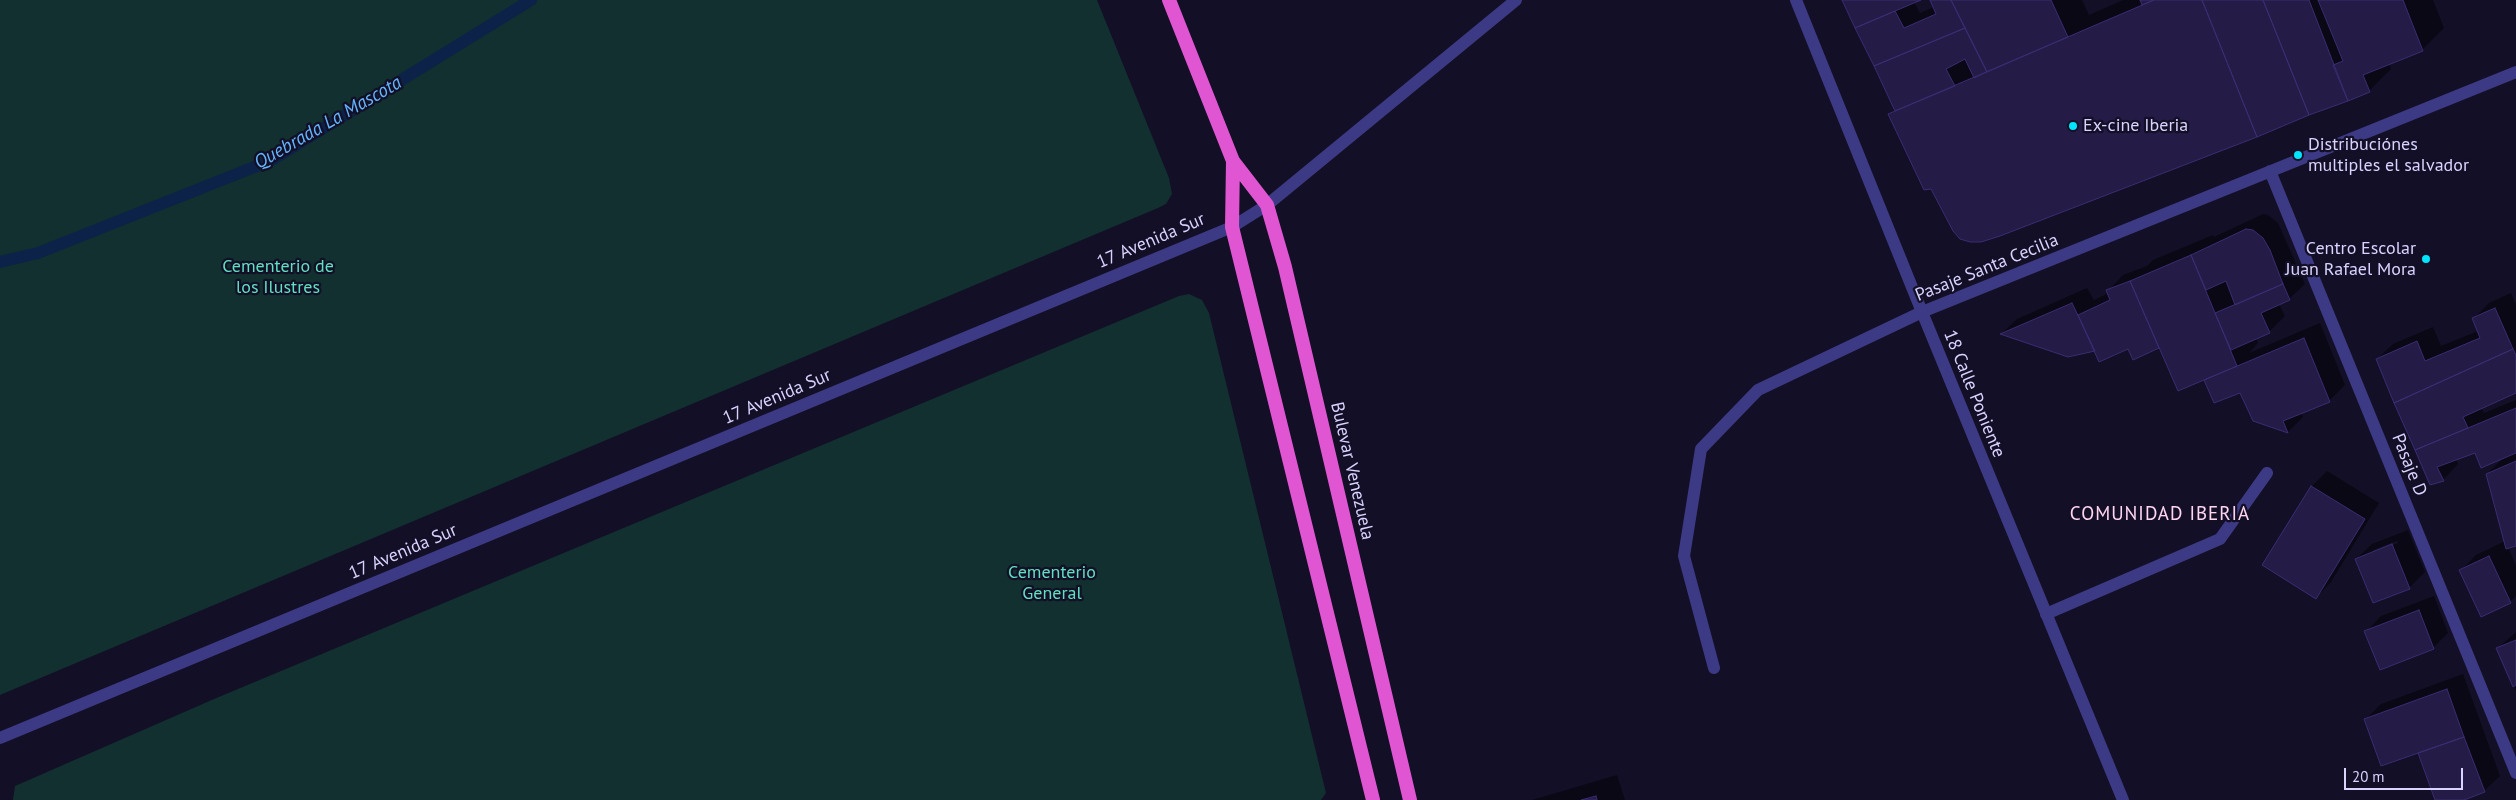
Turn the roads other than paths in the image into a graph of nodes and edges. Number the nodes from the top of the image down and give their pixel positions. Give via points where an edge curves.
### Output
1 (1169, 0) edge
2 (1516, 0) edge
3 (1796, 0) edge
4 (2516, 72) edge
5 (1233, 161) junction
6 (2270, 171) junction
7 (1266, 205) junction
8 (1232, 227) junction
9 (1922, 312) junction
10 (2267, 473) dead end
11 (2046, 614) junction
12 (1714, 668) dead end
13 (0, 738) edge
14 (2516, 772) edge
15 (1373, 800) edge
16 (1410, 800) edge
17 (2123, 800) edge

1 - 5 highway, Bulevar Venezuela
2 - 7 street, 17 Avenida Sur
3 - 9 street, 18 Calle Poniente
4 - 6 street, Pasaje Santa Cecilia
5 - 7 highway, Bulevar Venezuela
5 - 8 highway, Bulevar Venezuela
6 - 9 street, Pasaje Santa Cecilia
6 - 14 street, Pasaje D
7 - 8 street, 17 Avenida Sur
7 - 16 highway, Bulevar Venezuela via 1287,276
8 - 13 street, 17 Avenida Sur
8 - 15 highway, Bulevar Venezuela
9 - 11 street, 18 Calle Poniente
9 - 12 street, Pasaje Santa Cecilia via 1758,390 1701,449 1684,556
10 - 11 street via 2220,539
11 - 17 street, 18 Calle Poniente

